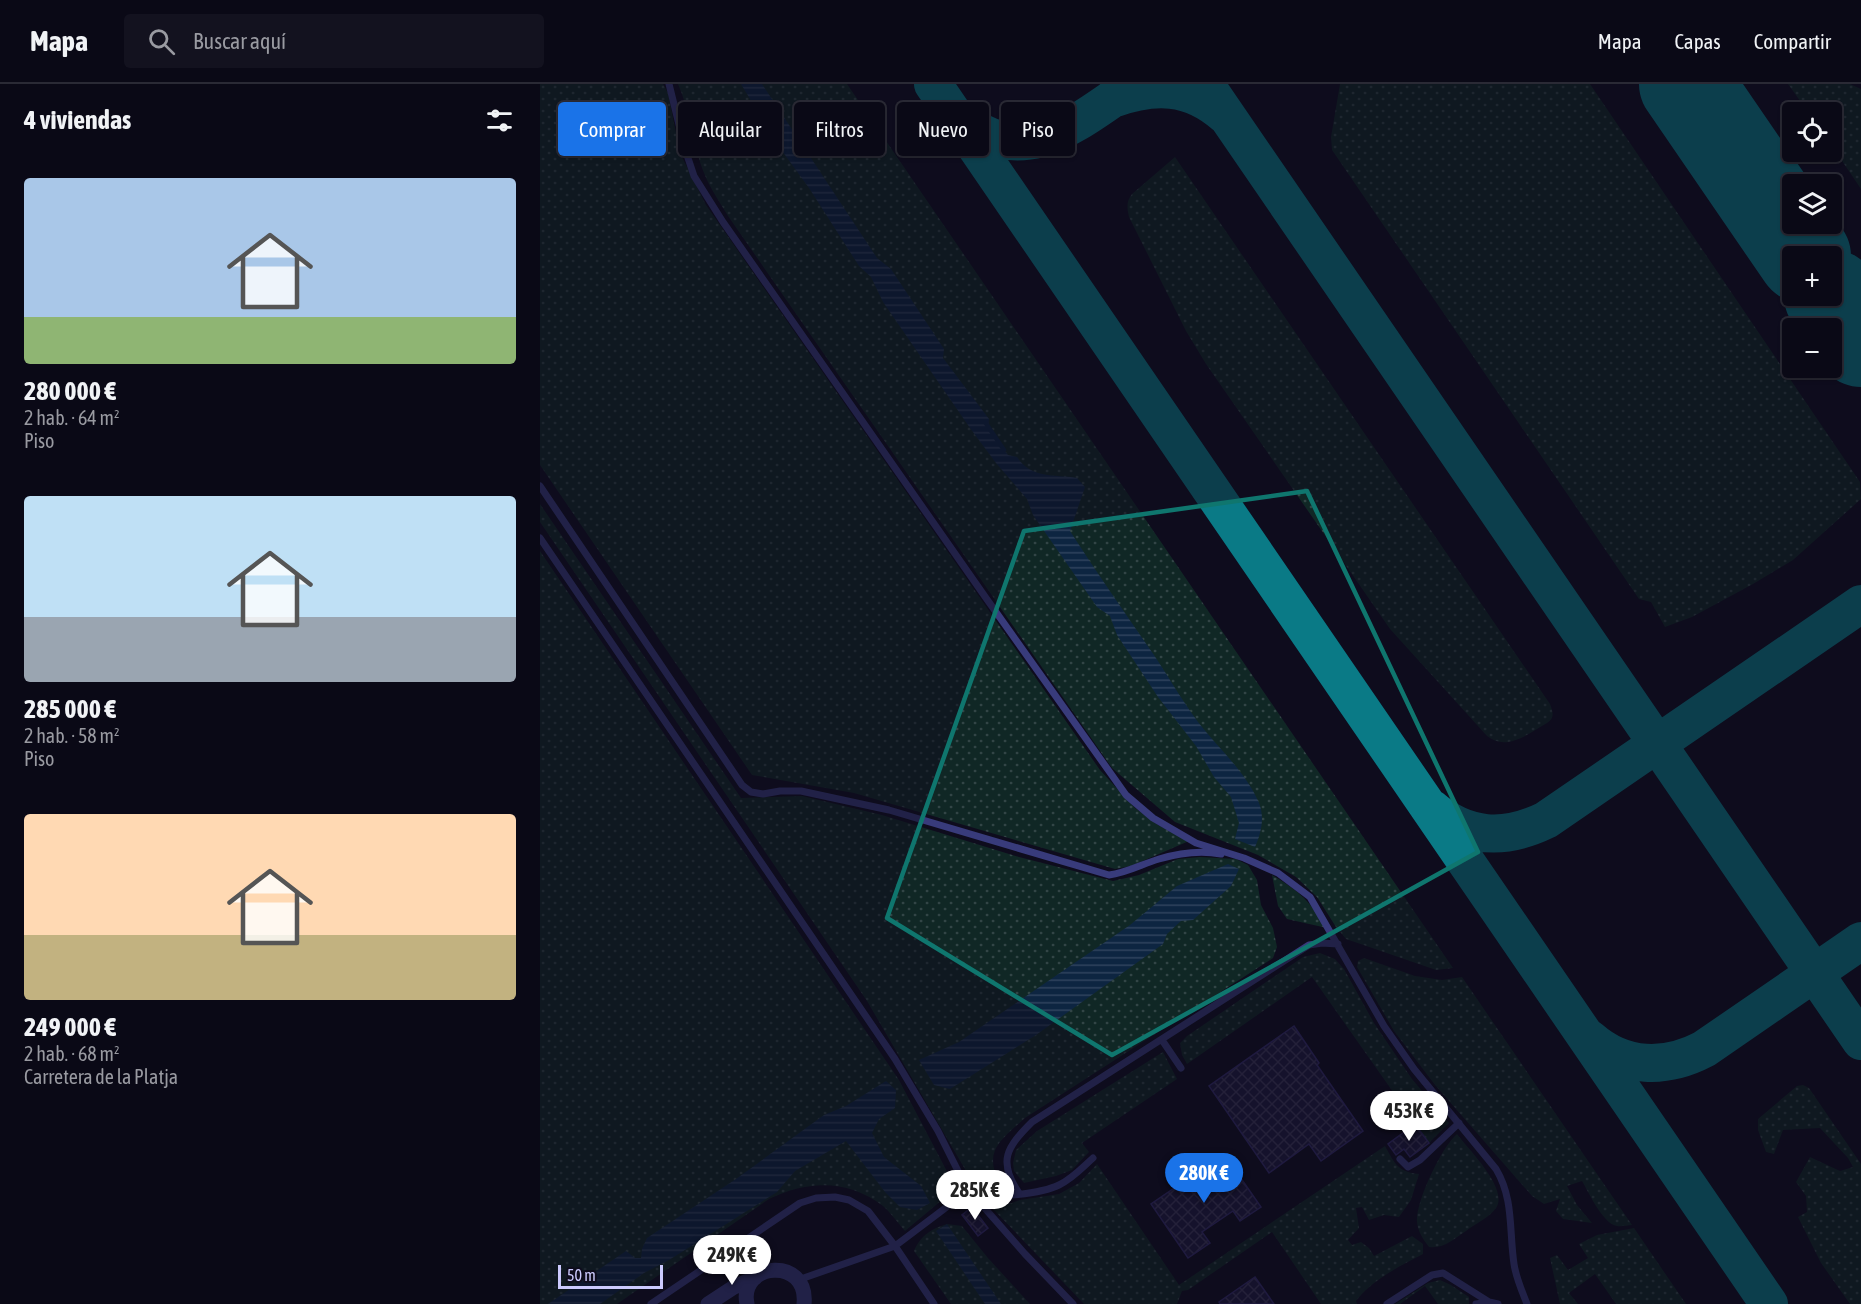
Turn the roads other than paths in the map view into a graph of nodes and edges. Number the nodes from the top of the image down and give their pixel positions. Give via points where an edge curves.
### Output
1 (669, 84) edge
2 (540, 486) edge
3 (540, 538) edge
4 (1244, 858) junction
5 (1338, 944) junction
6 (1162, 1040) junction
7 (1181, 1068) dead end
8 (1459, 1123) junction
9 (1093, 1158) dead end
10 (1400, 1159) dead end
11 (963, 1190) junction
12 (1020, 1193) junction
13 (974, 1196) junction
14 (895, 1246) junction
15 (755, 1278) junction
16 (798, 1280) junction
17 (1489, 1302) junction
18 (651, 1304) edge
19 (708, 1304) edge
20 (747, 1304) edge
21 (804, 1304) edge
22 (934, 1304) edge
23 (1073, 1304) edge
24 (1387, 1304) edge
25 (1476, 1304) edge
26 (1498, 1304) edge
27 (1527, 1304) edge

1 - 4 lane via 694,176 723,222 1108,771 1126,795 1153,818 1196,843
2 - 4 lane via 742,785 751,792 801,791 849,800 1109,875 1187,852
3 - 11 lane via 880,1035 938,1131
4 - 5 lane via 1278,873 1310,897
5 - 6 lane via 1309,945
5 - 8 lane via 1384,1026
6 - 7 lane
6 - 12 lane via 1032,1122 1014,1140 1007,1154 1006,1169
8 - 10 lane via 1420,1160 1408,1167
8 - 27 lane via 1504,1182 1514,1266
9 - 12 lane via 1057,1186
11 - 13 lane
11 - 14 lane via 960,1197
12 - 13 lane
13 - 23 lane
14 - 16 lane
14 - 18 lane via 868,1211 849,1200 816,1198 800,1203
14 - 22 lane
15 - 16 street via 766,1270 777,1269
15 - 19 street
15 - 20 street via 748,1290
16 - 21 street
17 - 24 lane via 1443,1273 1432,1275
17 - 25 lane
17 - 26 lane

